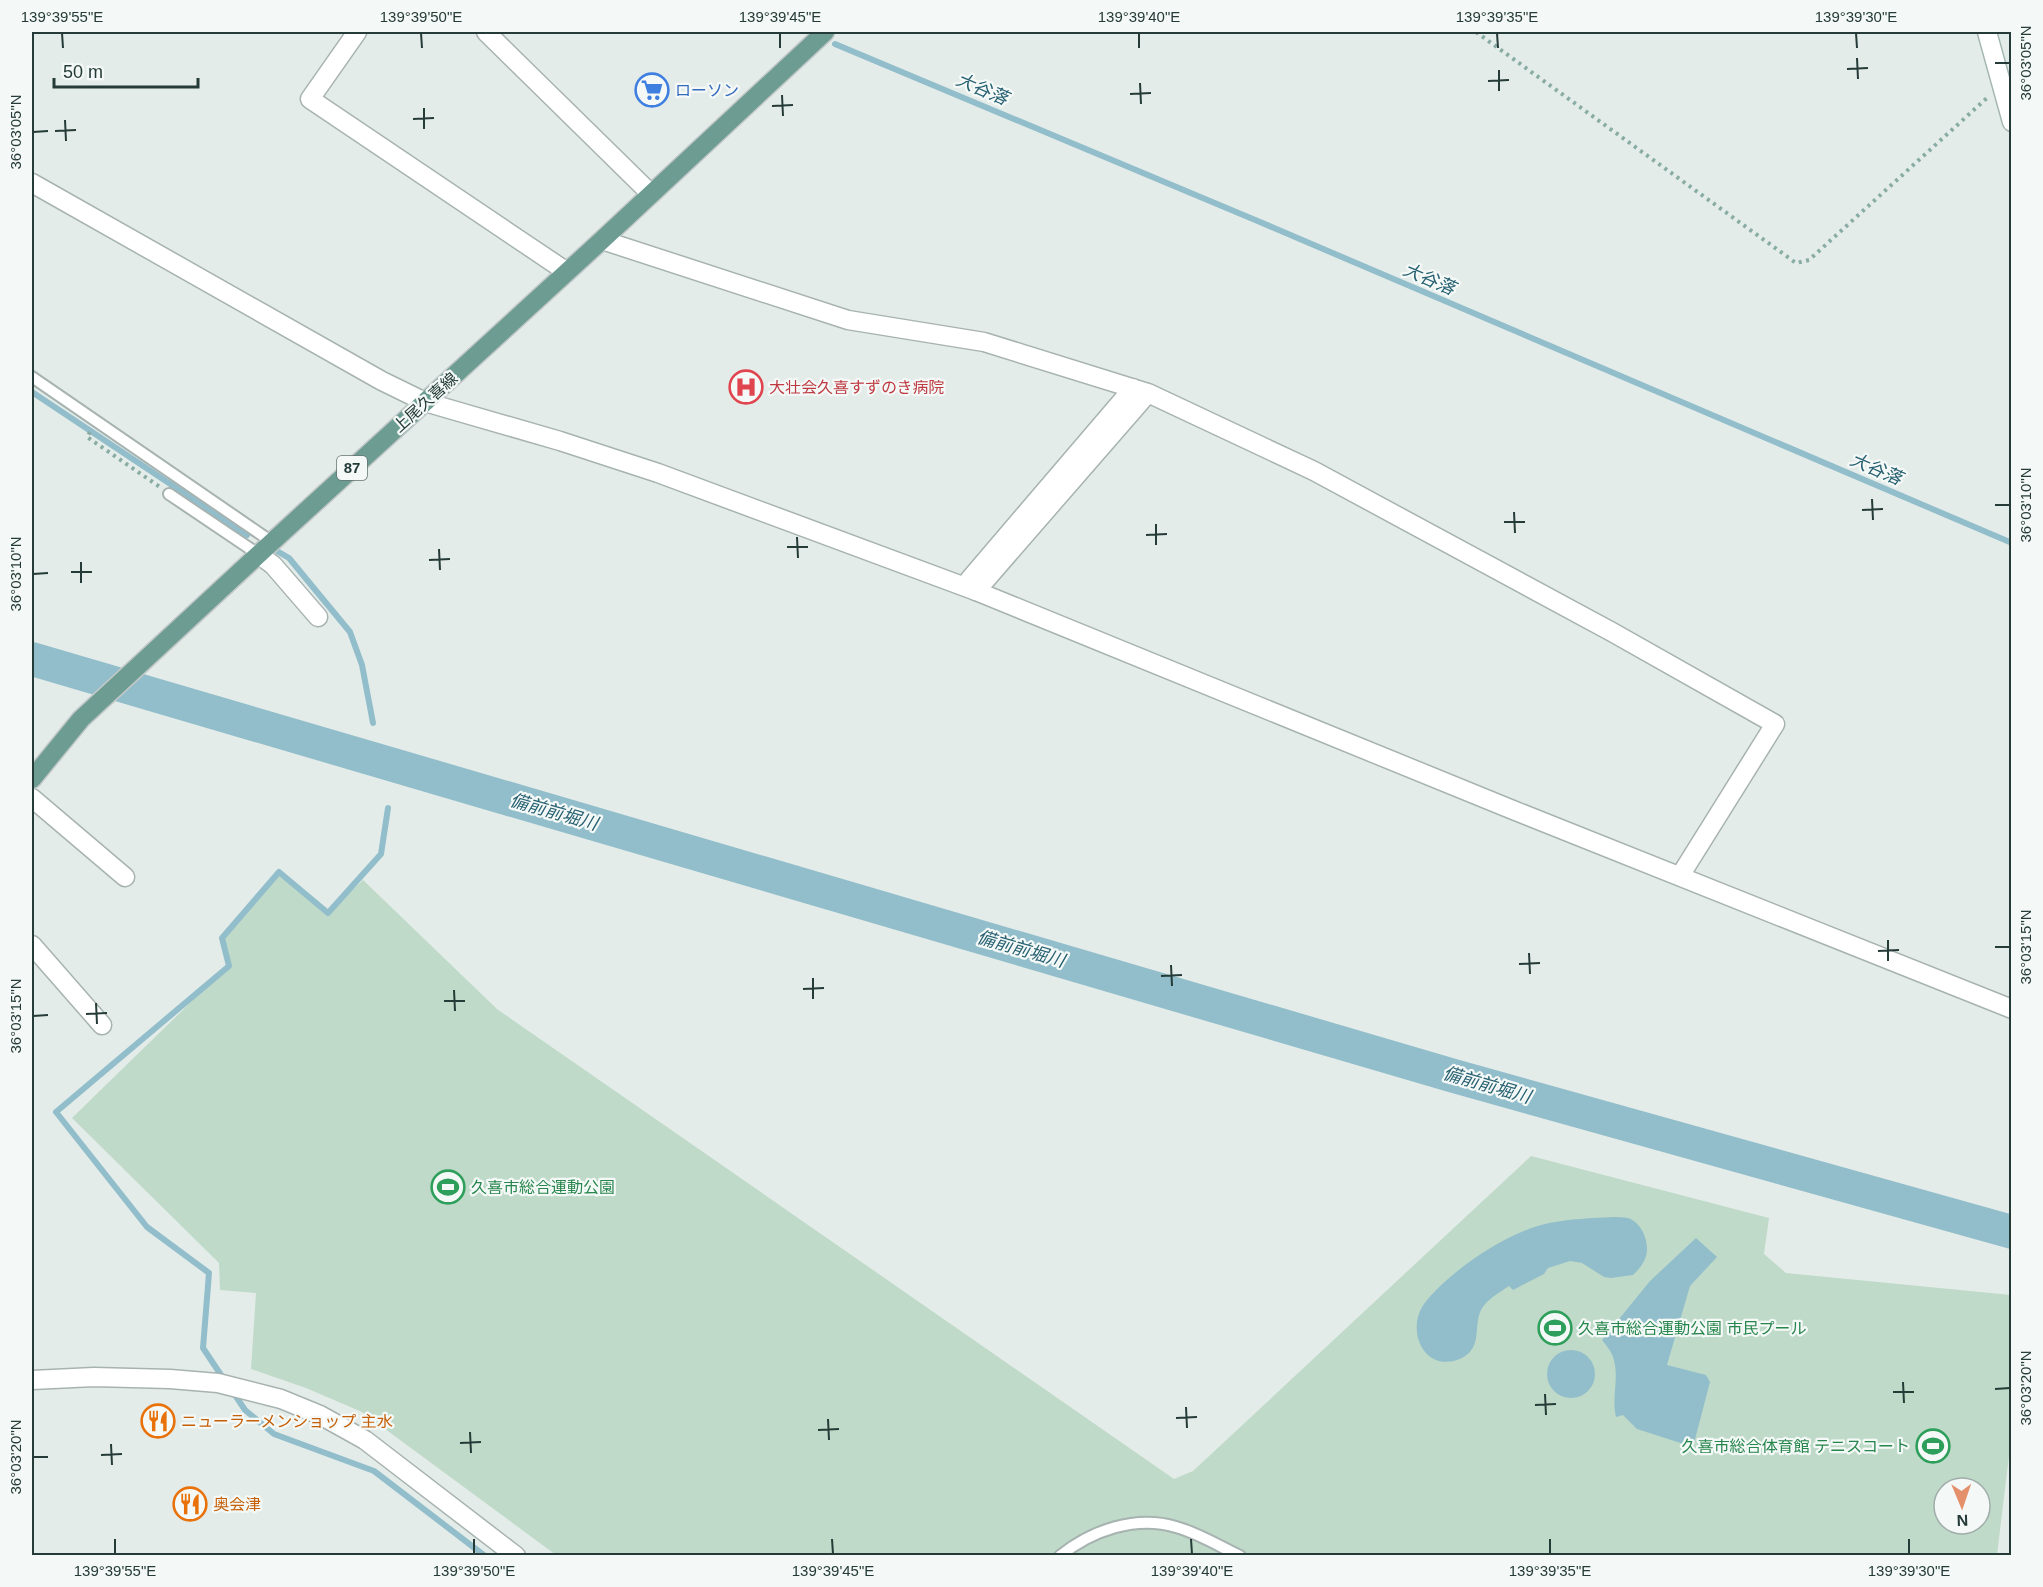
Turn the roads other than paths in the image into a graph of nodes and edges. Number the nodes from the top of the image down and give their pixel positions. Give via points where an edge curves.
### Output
1 (357, 32) edge
2 (486, 32) edge
3 (825, 32) edge
4 (1987, 32) edge
5 (2012, 122) edge
6 (32, 183) edge
7 (651, 194) junction
8 (602, 240) junction
9 (567, 272) junction
10 (32, 377) edge
11 (1141, 391) junction
12 (425, 402) junction
13 (169, 494) road end
14 (272, 542) junction
15 (258, 554) junction
16 (970, 589) junction
17 (318, 617) dead end
18 (32, 779) edge
19 (32, 798) edge
20 (1680, 876) junction
21 (125, 877) dead end
22 (32, 945) edge
23 (2012, 1009) edge
24 (102, 1025) dead end
25 (32, 1380) edge
26 (516, 1556) edge
27 (1060, 1556) edge
28 (1240, 1556) edge

1 - 9 street via 310,99
2 - 7 street
3 - 7 main road, 上尾久喜線 / 87
4 - 5 street
6 - 12 street
7 - 8 main road, 上尾久喜線 / 87
8 - 9 main road, 上尾久喜線 / 87
8 - 11 street via 848,320 984,342
9 - 12 main road, 上尾久喜線 / 87
10 - 14 lane
11 - 16 street
11 - 20 street via 1314,471 1775,724
12 - 14 main road, 上尾久喜線 / 87
12 - 16 street via 658,473
13 - 15 lane
14 - 15 main road, 上尾久喜線 / 87
15 - 17 street via 273,565
15 - 18 main road, 上尾久喜線 / 87 via 81,719
16 - 20 street
19 - 21 street
20 - 23 street
22 - 24 street
25 - 26 street via 170,1379 218,1383 281,1399 365,1440
27 - 28 lane via 1095,1533 1153,1522 1178,1527

